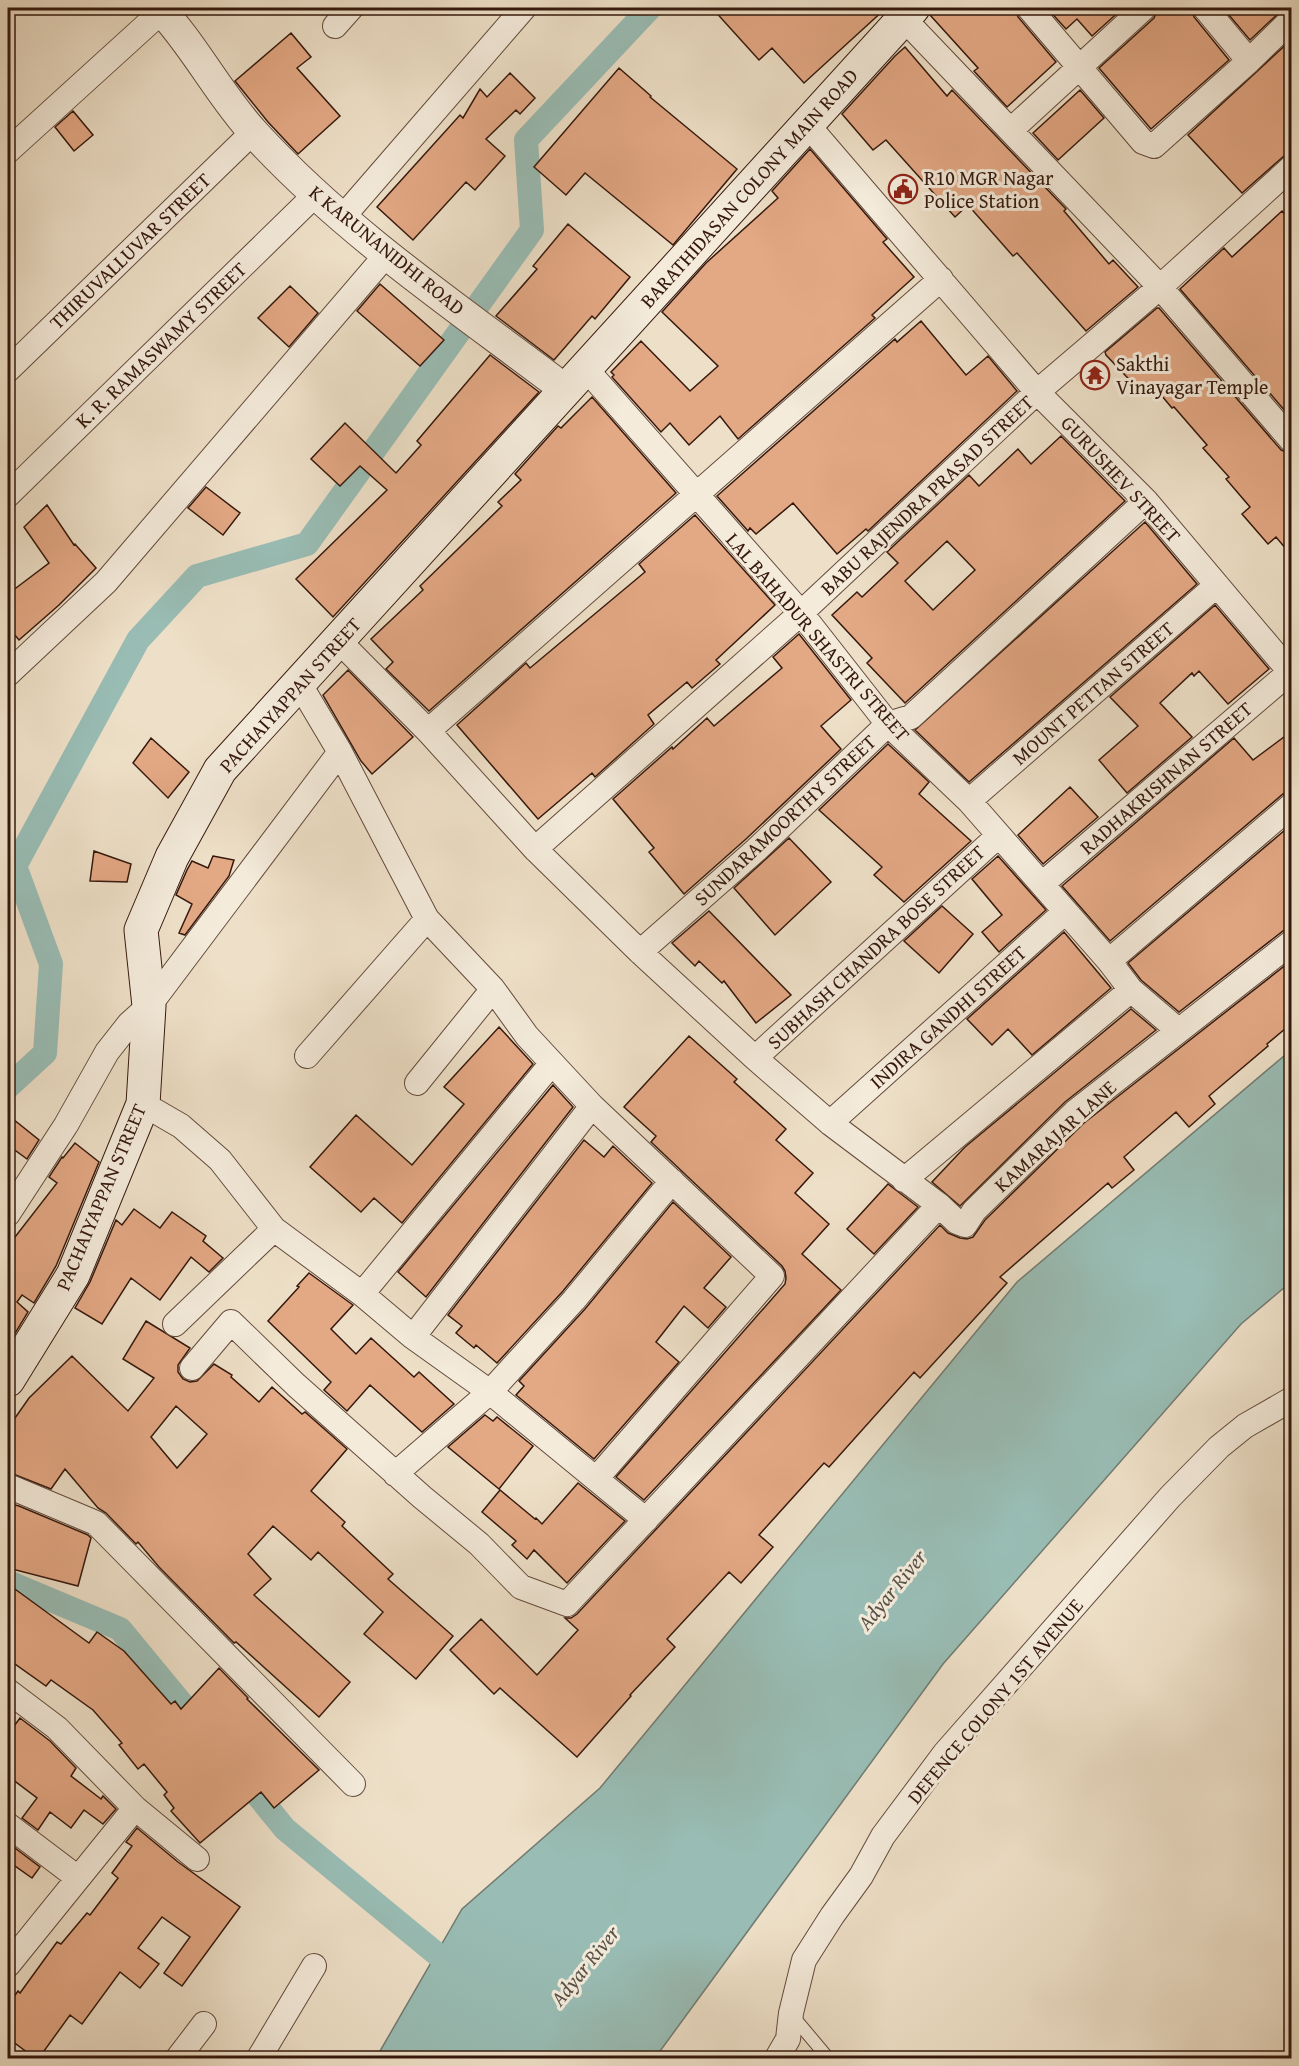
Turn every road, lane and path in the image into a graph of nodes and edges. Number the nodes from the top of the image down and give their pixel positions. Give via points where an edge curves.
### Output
1 (351, 8) edge
2 (524, 8) edge
3 (1029, 8) edge
4 (1144, 8) edge
5 (1205, 8) edge
6 (161, 9) edge
7 (907, 12) edge
8 (1292, 19) edge
9 (335, 26) dead end
10 (1249, 61) junction
11 (1080, 66) junction
12 (806, 123) junction
13 (1011, 130) junction
14 (253, 132) junction
15 (8, 151) edge
16 (1287, 181) edge
17 (315, 195) junction
18 (342, 219) junction
19 (387, 254) junction
20 (941, 279) junction
21 (1160, 288) junction
22 (8, 370) edge
23 (576, 379) junction
24 (1037, 392) junction
25 (1292, 441) edge
26 (8, 495) edge
27 (695, 495) junction
28 (1146, 501) junction
29 (1218, 585) junction
30 (801, 613) junction
31 (338, 640) junction
32 (1291, 673) edge
33 (8, 674) edge
34 (299, 683) junction
35 (888, 724) junction
36 (428, 731) junction
37 (340, 752) junction
38 (969, 801) junction
39 (1292, 805) edge
40 (998, 836) junction
41 (535, 849) junction
42 (1042, 884) junction
43 (1065, 912) junction
44 (427, 919) junction
45 (1292, 942) edge
46 (640, 952) junction
47 (1109, 961) junction
48 (493, 989) junction
49 (1131, 990) junction
50 (150, 1006) junction
51 (1178, 1030) junction
52 (307, 1056) dead end
53 (755, 1058) junction
54 (552, 1063) junction
55 (417, 1083) dead end
56 (143, 1104) junction
57 (592, 1106) junction
58 (830, 1123) junction
59 (904, 1180) junction
60 (672, 1181) junction
61 (939, 1205) junction
62 (8, 1214) edge
63 (274, 1229) junction
64 (362, 1294) junction
65 (175, 1324) dead end
66 (413, 1337) junction
67 (192, 1368) dead end
68 (8, 1380) edge
69 (490, 1392) junction
70 (1292, 1399) edge
71 (396, 1474) junction
72 (596, 1479) junction
73 (8, 1486) edge
74 (646, 1520) junction
75 (8, 1690) edge
76 (353, 1784) dead end
77 (135, 1808) junction
78 (8, 1825) edge
79 (197, 1858) dead end
80 (78, 1878) junction
81 (8, 1965) edge
82 (314, 1966) dead end
83 (791, 2013) junction
84 (204, 2024) dead end
85 (178, 2058) edge
86 (259, 2058) edge
87 (777, 2058) edge
88 (828, 2058) edge

1 - 9 street
2 - 18 street
3 - 11 street
4 - 11 street
5 - 10 street
6 - 14 street, K KARUNANIDHI ROAD
6 - 15 street
7 - 12 main road, BARATHIDASAN COLONY MAIN ROAD
7 - 13 street
8 - 10 street
10 - 11 street via 1154,146 1143,142
11 - 13 street
12 - 20 street, GURUSHEV STREET
12 - 23 main road, BARATHIDASAN COLONY MAIN ROAD
13 - 21 street
14 - 17 street, K KARUNANIDHI ROAD
14 - 22 street, THIRUVALLUVAR STREET
16 - 21 street, BABU RAJENDRA PRASAD STREET
17 - 18 street, K KARUNANIDHI ROAD
17 - 26 street, K. R. RAMASWAMY STREET
18 - 19 street, K KARUNANIDHI ROAD
19 - 23 street, K KARUNANIDHI ROAD
19 - 33 street via 106,582
20 - 24 street, GURUSHEV STREET
20 - 27 street
21 - 24 street, BABU RAJENDRA PRASAD STREET
21 - 25 street
23 - 27 street, LAL BAHADUR SHASTRI STREET
23 - 31 main road, PACHAIYAPPAN STREET
24 - 28 street, GURUSHEV STREET
24 - 30 street, BABU RAJENDRA PRASAD STREET
27 - 30 street, LAL BAHADUR SHASTRI STREET
27 - 36 street
28 - 29 street, GURUSHEV STREET
28 - 35 street, SUNDARAMOORTHY STREET via 911,717
29 - 32 street, GURUSHEV STREET
29 - 38 street, MOUNT PETTAN STREET
30 - 35 street, LAL BAHADUR SHASTRI STREET
30 - 41 street, BABU RAJENDRA PRASAD STREET
31 - 34 main road, PACHAIYAPPAN STREET
31 - 36 street
32 - 42 street, RADHAKRISHNAN STREET
34 - 37 street
34 - 50 main road, PACHAIYAPPAN STREET via 220,770 172,857 141,930
35 - 38 street, LAL BAHADUR SHASTRI STREET
35 - 46 street, SUNDARAMOORTHY STREET via 756,850
36 - 41 street
37 - 44 street
37 - 50 street
38 - 40 street, LAL BAHADUR SHASTRI STREET
39 - 47 street
40 - 42 street, LAL BAHADUR SHASTRI STREET
40 - 53 street, SUBHASH CHANDRA BOSE STREET
41 - 46 street
42 - 43 street, LAL BAHADUR SHASTRI STREET
43 - 47 street, LAL BAHADUR SHASTRI STREET
43 - 58 street, INDIRA GANDHI STREET
44 - 48 street
44 - 52 street
45 - 51 street, KAMARAJAR LANE
46 - 53 street
47 - 49 street, LAL BAHADUR SHASTRI STREET
48 - 54 street via 526,1036
48 - 55 street
49 - 51 street, LAL BAHADUR SHASTRI STREET
49 - 59 street
50 - 56 main road, PACHAIYAPPAN STREET
50 - 62 street via 129,1024 107,1052 66,1125
51 - 61 street, KAMARAJAR LANE via 1075,1112 964,1225
53 - 58 street
54 - 57 street
54 - 64 street
56 - 63 street via 181,1126 220,1160
56 - 68 main road, PACHAIYAPPAN STREET via 73,1275
57 - 60 street
57 - 66 street
58 - 59 street
59 - 61 street
60 - 69 street via 574,1300
60 - 72 street via 772,1276
61 - 74 street
63 - 64 street
63 - 65 street
64 - 66 street
66 - 69 street
67 - 71 street via 231,1322
69 - 71 street
69 - 72 street
70 - 83 street, DEFENCE COLONY 1ST AVENUE via 1245,1426 1170,1497 945,1754 883,1836 804,1960
71 - 74 street via 479,1544 521,1587 567,1604
72 - 74 street
73 - 76 street via 96,1523
75 - 77 street via 57,1728
77 - 79 street
77 - 80 street
78 - 80 street
80 - 81 street
82 - 86 street
83 - 87 street, DEFENCE COLONY 1ST AVENUE via 788,2039
83 - 88 lane
84 - 85 street

